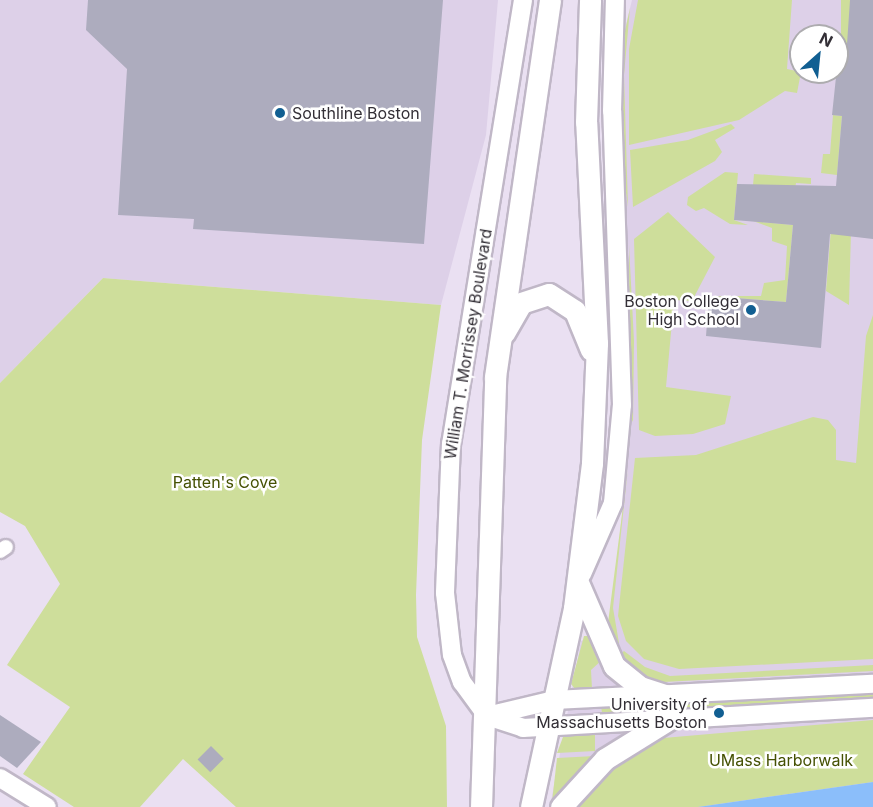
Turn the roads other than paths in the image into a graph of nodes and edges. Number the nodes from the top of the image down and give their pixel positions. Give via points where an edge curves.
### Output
1 (523, 0) edge
2 (550, 0) edge
3 (590, 0) edge
4 (615, 0) edge
5 (497, 351) junction
6 (596, 374) junction
7 (579, 584) junction
8 (873, 684) edge
9 (665, 694) junction
10 (555, 700) junction
11 (873, 708) edge
12 (487, 716) junction
13 (671, 718) junction
14 (548, 727) junction
15 (0, 778) edge
16 (47, 807) edge
17 (481, 807) edge
18 (531, 807) edge
19 (561, 807) edge

1 - 12 street, William T. Morrissey Boulevard via 458,384 446,522 444,593 452,656 468,691
2 - 5 main road, William T. Morrissey Boulevard
3 - 6 main road via 586,122
4 - 7 street via 612,111 622,325 620,443 613,503
5 - 6 main road via 521,303 549,294 578,316
5 - 12 main road, William T. Morrissey Boulevard
6 - 7 main road
7 - 9 main road via 614,666 640,687
7 - 10 main road
8 - 9 street
9 - 10 street
10 - 12 street
10 - 14 main road
11 - 13 street
12 - 14 street via 509,726
12 - 17 main road, William T. Morrissey Boulevard
13 - 14 street
13 - 19 main road via 599,764
14 - 18 main road
15 - 16 street

